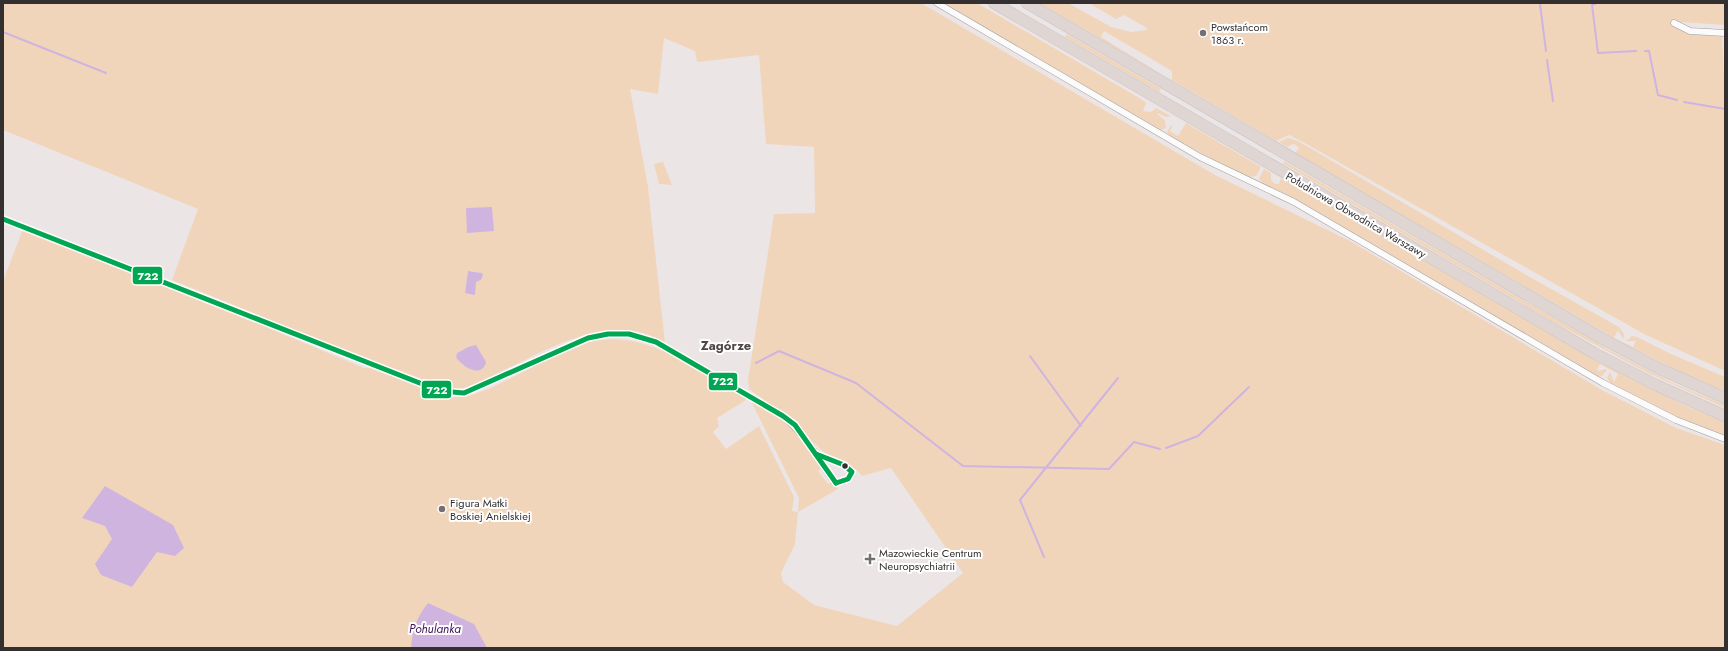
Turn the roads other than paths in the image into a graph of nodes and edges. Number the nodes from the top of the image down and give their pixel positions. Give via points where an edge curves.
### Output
1 (937, 3) edge
2 (994, 3) edge
3 (1027, 3) edge
4 (1674, 23) dead end
5 (1725, 33) edge
6 (3, 219) edge
7 (1725, 398) edge
8 (1725, 416) edge
9 (1725, 439) edge
10 (816, 454) junction

1 - 9 street via 1200,157 1294,202 1603,383 1676,420
2 - 8 highway, Południowa Obwodnica Warszawy via 1594,353 1656,386
3 - 7 highway, Południowa Obwodnica Warszawy via 1611,344
4 - 5 street via 1690,31
6 - 10 street via 440,391 464,394 588,338 608,334 629,334 656,342 783,416 794,425
10 - 10 street via 836,483 851,476 852,472 844,465

